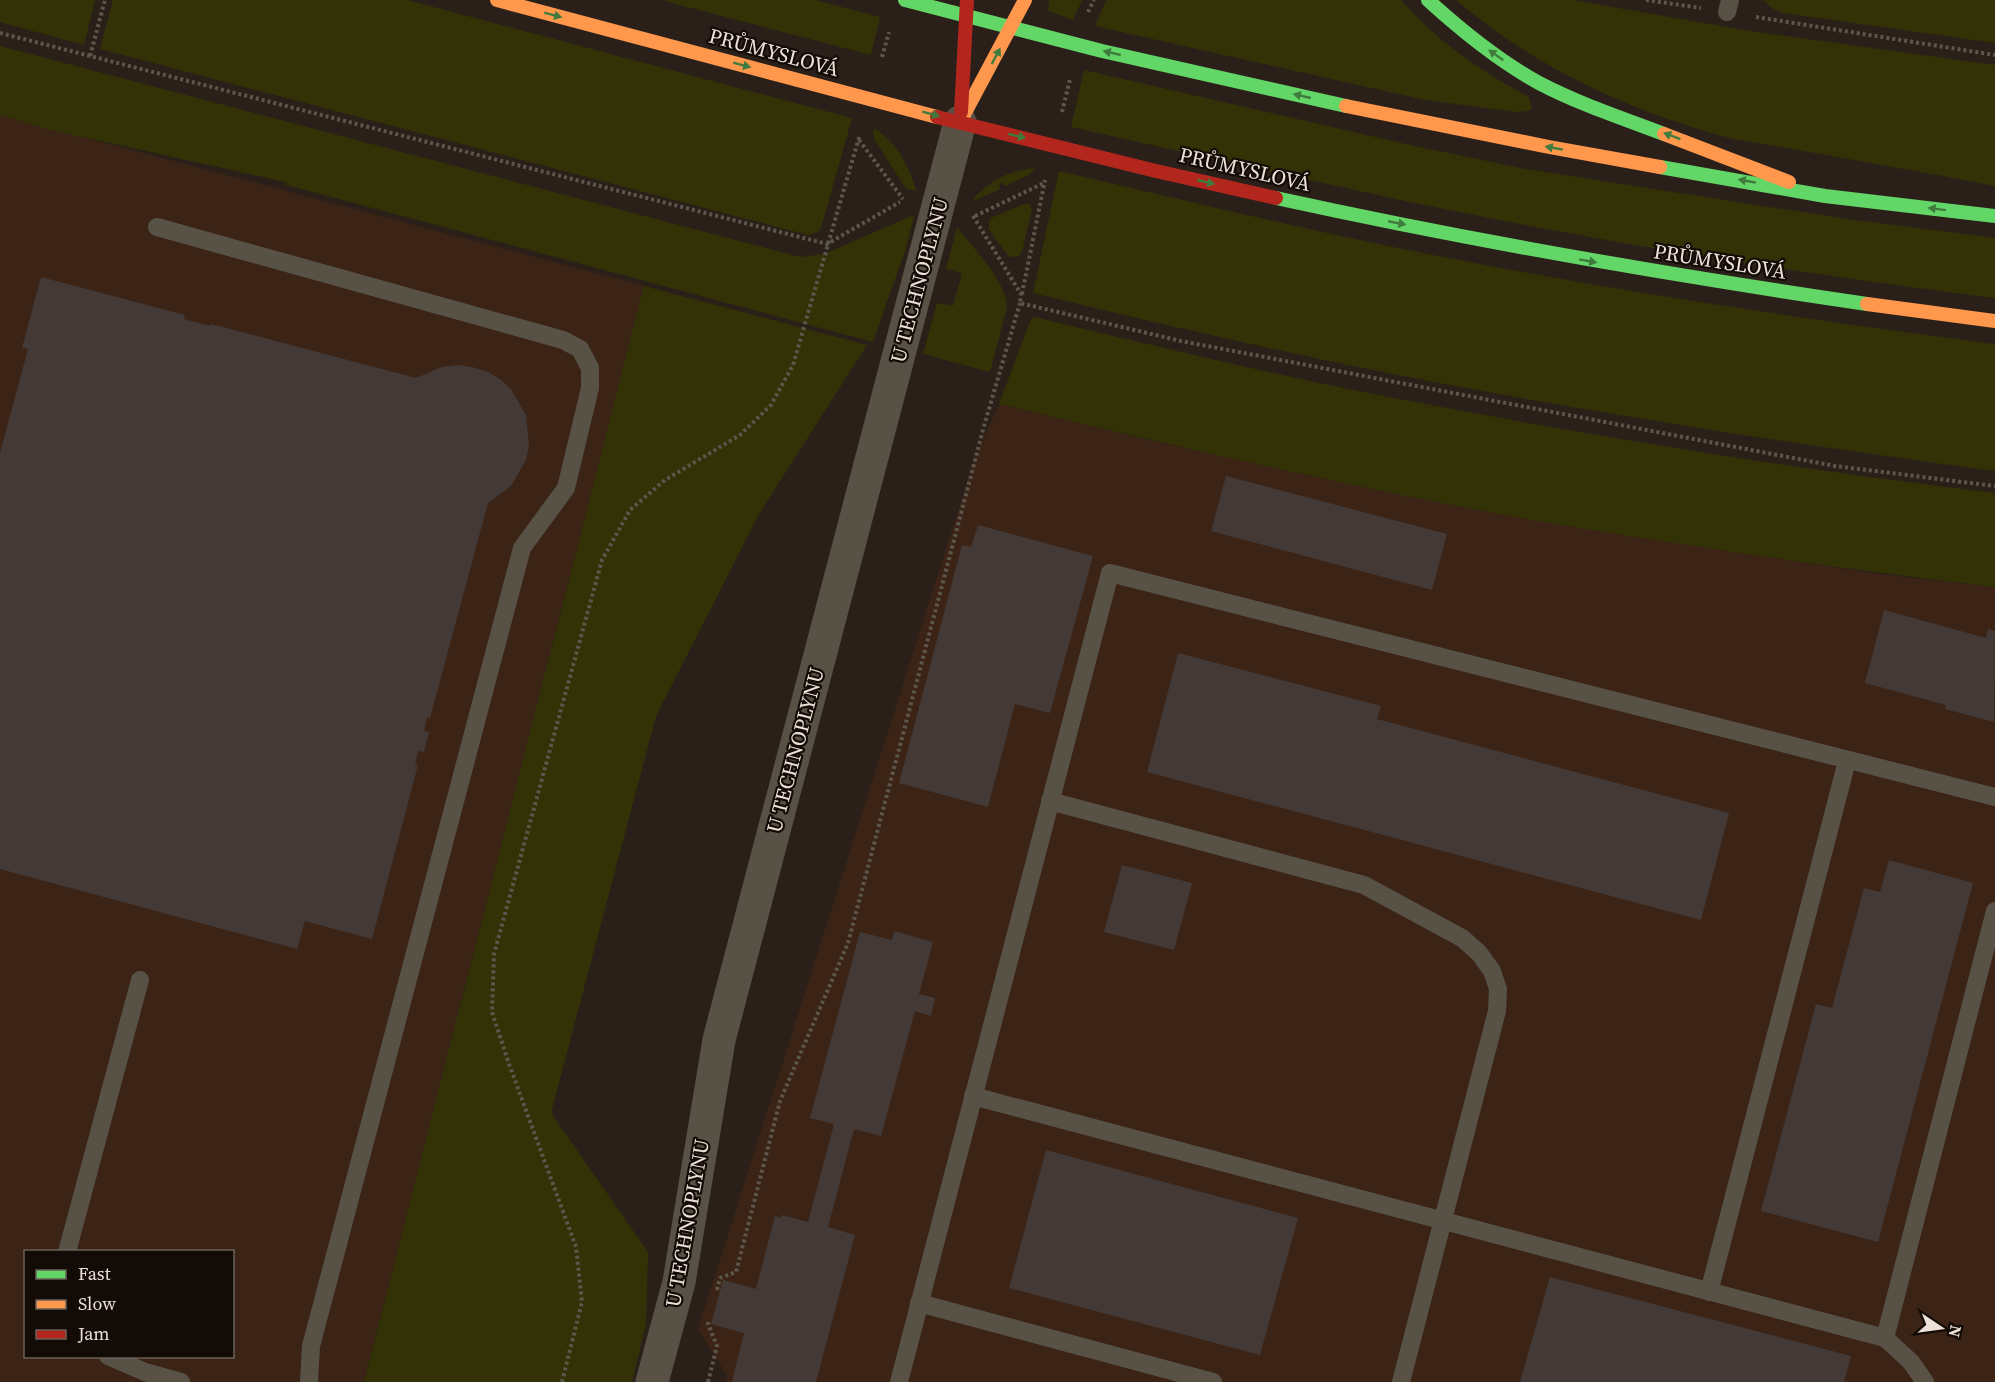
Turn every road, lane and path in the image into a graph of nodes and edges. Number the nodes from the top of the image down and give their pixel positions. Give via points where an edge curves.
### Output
1 (105, 0) edge
2 (497, 0) edge
3 (905, 0) edge
4 (967, 0) edge
5 (1025, 0) edge
6 (1428, 0) edge
7 (1646, 0) edge
8 (1728, 6) edge
9 (967, 16) junction
10 (1011, 28) junction
11 (890, 29) dead end
12 (0, 33) edge
13 (1995, 55) edge
14 (90, 56) junction
15 (882, 57) dead end
16 (1071, 75) dead end
17 (1061, 115) dead end
18 (960, 122) junction
19 (861, 131) dead end
20 (859, 140) junction
21 (1046, 176) dead end
22 (1045, 182) junction
23 (1825, 196) junction
24 (903, 200) junction
25 (910, 201) dead end
26 (963, 215) dead end
27 (975, 216) junction
28 (1995, 216) edge
29 (157, 226) dead end
30 (827, 244) junction
31 (1022, 294) junction
32 (1020, 303) junction
33 (1995, 321) edge
34 (1995, 486) edge
35 (1847, 760) junction
36 (1995, 797) edge
37 (1050, 801) junction
38 (1995, 911) edge
39 (140, 980) dead end
40 (973, 1096) junction
41 (1444, 1221) junction
42 (67, 1250) edge
43 (1709, 1292) junction
44 (714, 1301) dead end
45 (919, 1303) junction
46 (711, 1313) dead end
47 (1885, 1338) junction
48 (113, 1358) edge
49 (181, 1382) edge
50 (309, 1382) edge
51 (562, 1382) edge
52 (652, 1382) edge
53 (708, 1382) edge
54 (899, 1382) edge
55 (1213, 1382) edge
56 (1401, 1382) edge
57 (1925, 1382) edge

1 - 14 path
2 -> 18 main road, PRŮMYSLOVÁ
3 - 9 main road
4 - 9 main road
5 - 10 main road
23 -> 6 main road via 1538,82 1464,33
7 - 8 path
8 - 13 path
9 - 10 main road
9 - 18 main road
18 -> 10 main road
23 -> 10 main road via 1359,110
11 - 15 path
12 - 14 path
14 - 30 path
16 - 17 path
18 -> 33 main road, PRŮMYSLOVÁ via 1249,193 1507,246 1711,282
18 - 52 street, U TECHNOPLYNU via 719,1040 679,1282
19 - 20 path
20 - 24 path
20 - 30 path
21 - 22 path
22 - 27 path
22 - 31 path
28 -> 23 main road
24 - 25 path
24 - 30 path
26 - 27 path
27 - 31 path
29 - 50 lane via 563,340 580,349 590,368 590,388 566,488 522,548 311,1346
30 - 51 path via 793,365 771,405 740,435 664,480 630,510 602,560 494,954 492,1012 576,1247 582,1302
31 - 32 path
32 - 34 path via 1181,341 1835,466
32 - 44 path via 848,943 780,1101 736,1272 720,1278
35 - 36 lane
35 - 37 lane via 1110,573
35 - 43 lane
37 - 40 lane
37 - 41 lane via 1364,885 1462,938 1479,953 1492,971 1498,989 1497,1011
38 - 47 lane
39 - 42 lane
40 - 41 lane
40 - 45 lane
41 - 43 lane
41 - 56 lane
43 - 47 lane
45 - 54 lane
45 - 55 lane
46 - 53 path via 708,1324 717,1346
47 - 57 lane via 1911,1362
48 - 49 lane

